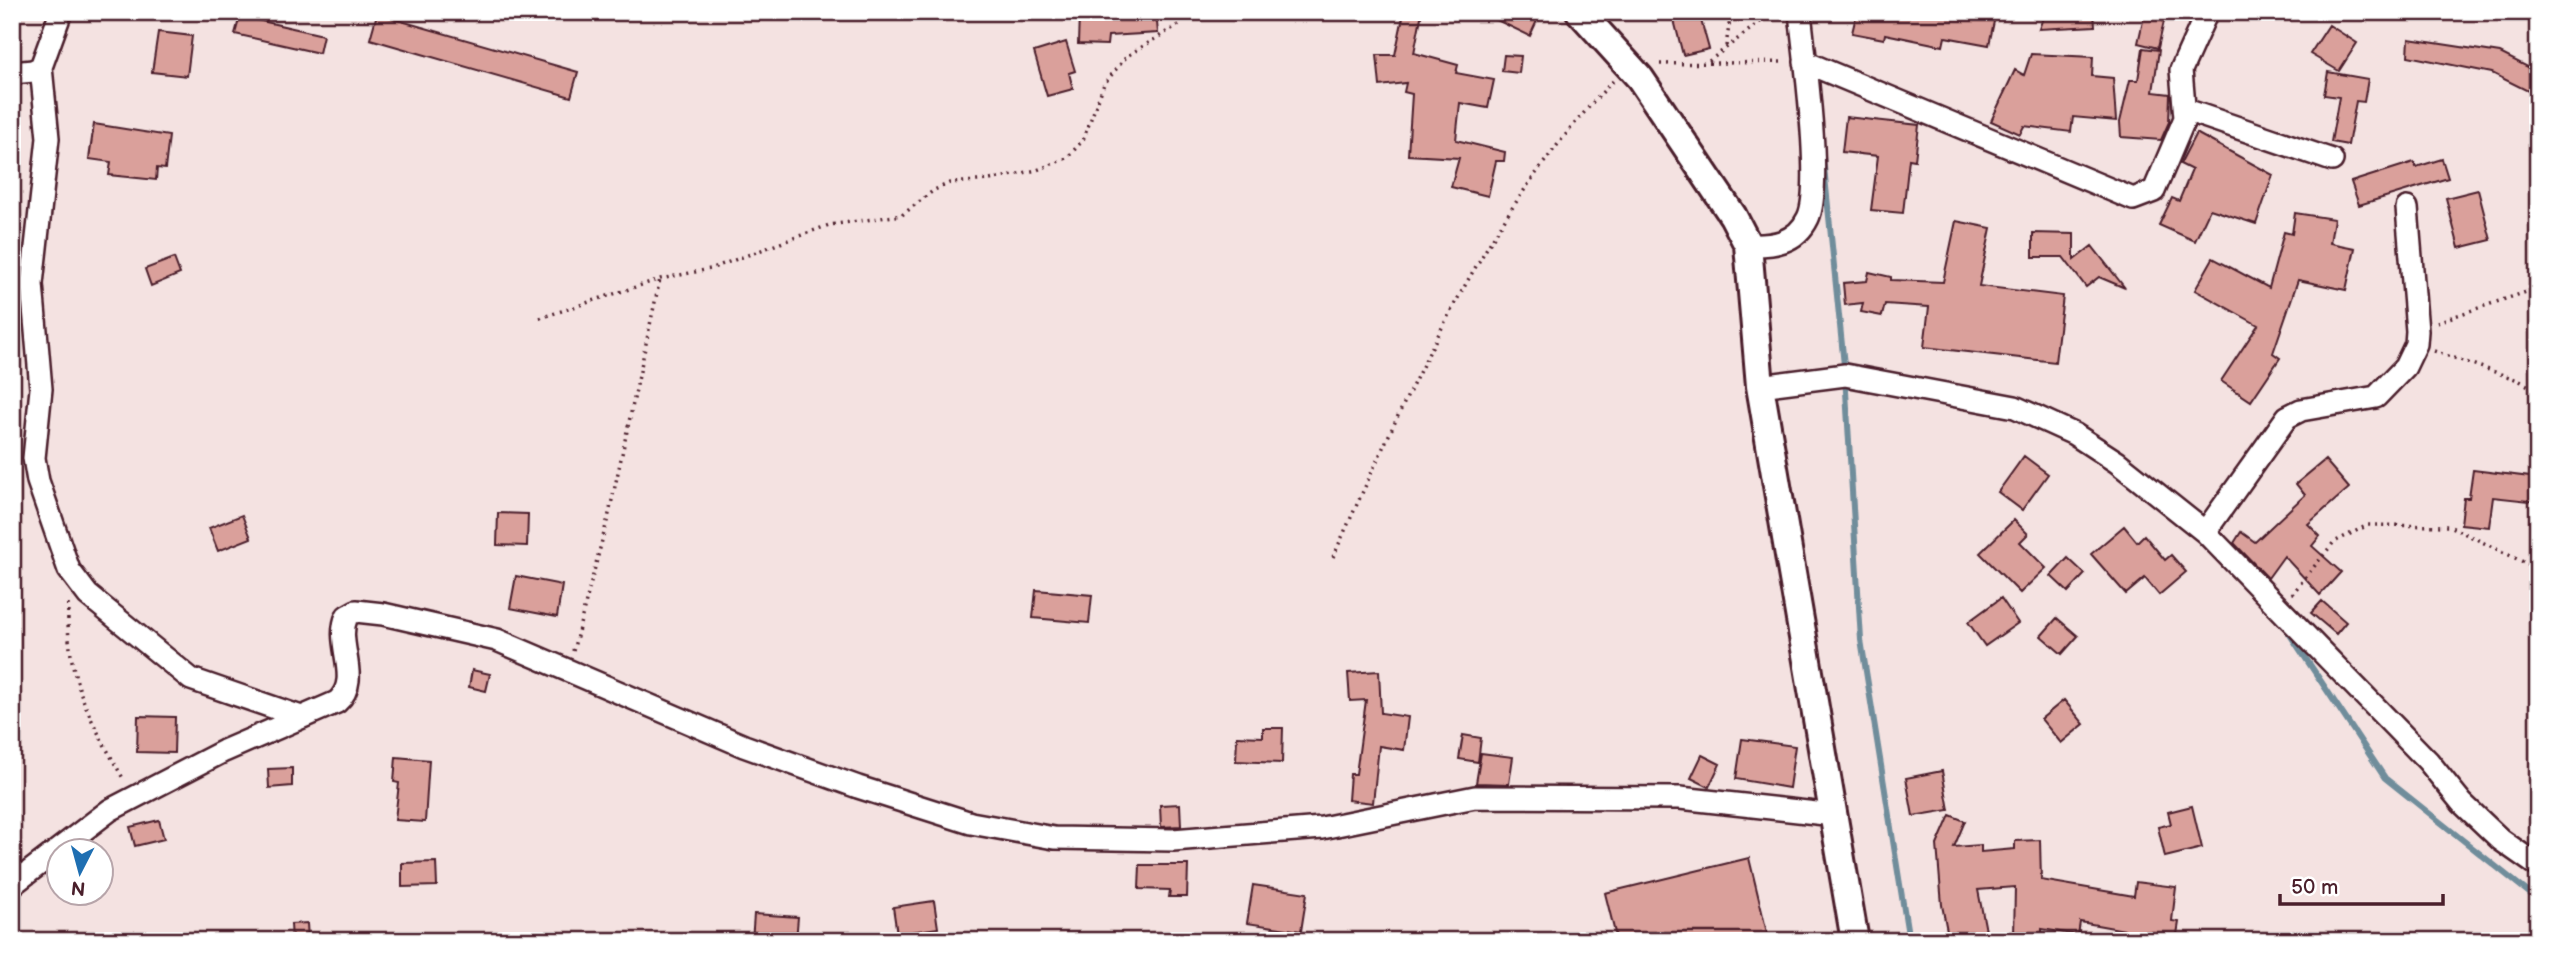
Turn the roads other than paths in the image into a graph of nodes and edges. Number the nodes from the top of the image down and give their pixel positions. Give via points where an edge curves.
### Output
1 (61, 12) edge
2 (1580, 12) edge
3 (1800, 12) edge
4 (2207, 12) edge
5 (1805, 62) junction
6 (41, 67) junction
7 (12, 73) edge
8 (2186, 110) junction
9 (2332, 160) dead end
10 (2407, 208) dead end
11 (1748, 245) junction
12 (1760, 386) junction
13 (2205, 532) junction
14 (301, 717) junction
15 (1834, 815) junction
16 (2538, 866) edge
17 (12, 885) edge
18 (1855, 941) edge

1 - 6 street
2 - 11 street via 1628,65 1733,216
3 - 5 street
4 - 8 street via 2181,70
5 - 8 street via 2133,200 2154,191
5 - 11 street via 1814,167 1808,218 1789,241
6 - 7 street
6 - 14 street via 48,138 32,284 41,389 34,458 69,570 88,595 191,679
8 - 9 street
10 - 13 street via 2416,337 2405,367 2376,397 2301,410 2287,417
11 - 12 street
12 - 13 street via 1845,375 2015,407 2074,433
12 - 15 street
13 - 16 street via 2428,761 2462,803 2501,840
14 - 15 street via 346,694 349,683 342,626 356,611 497,640 744,746 858,787 971,823 1054,838 1173,840 1322,828 1475,797 1680,798
14 - 17 street via 110,810
15 - 18 street

